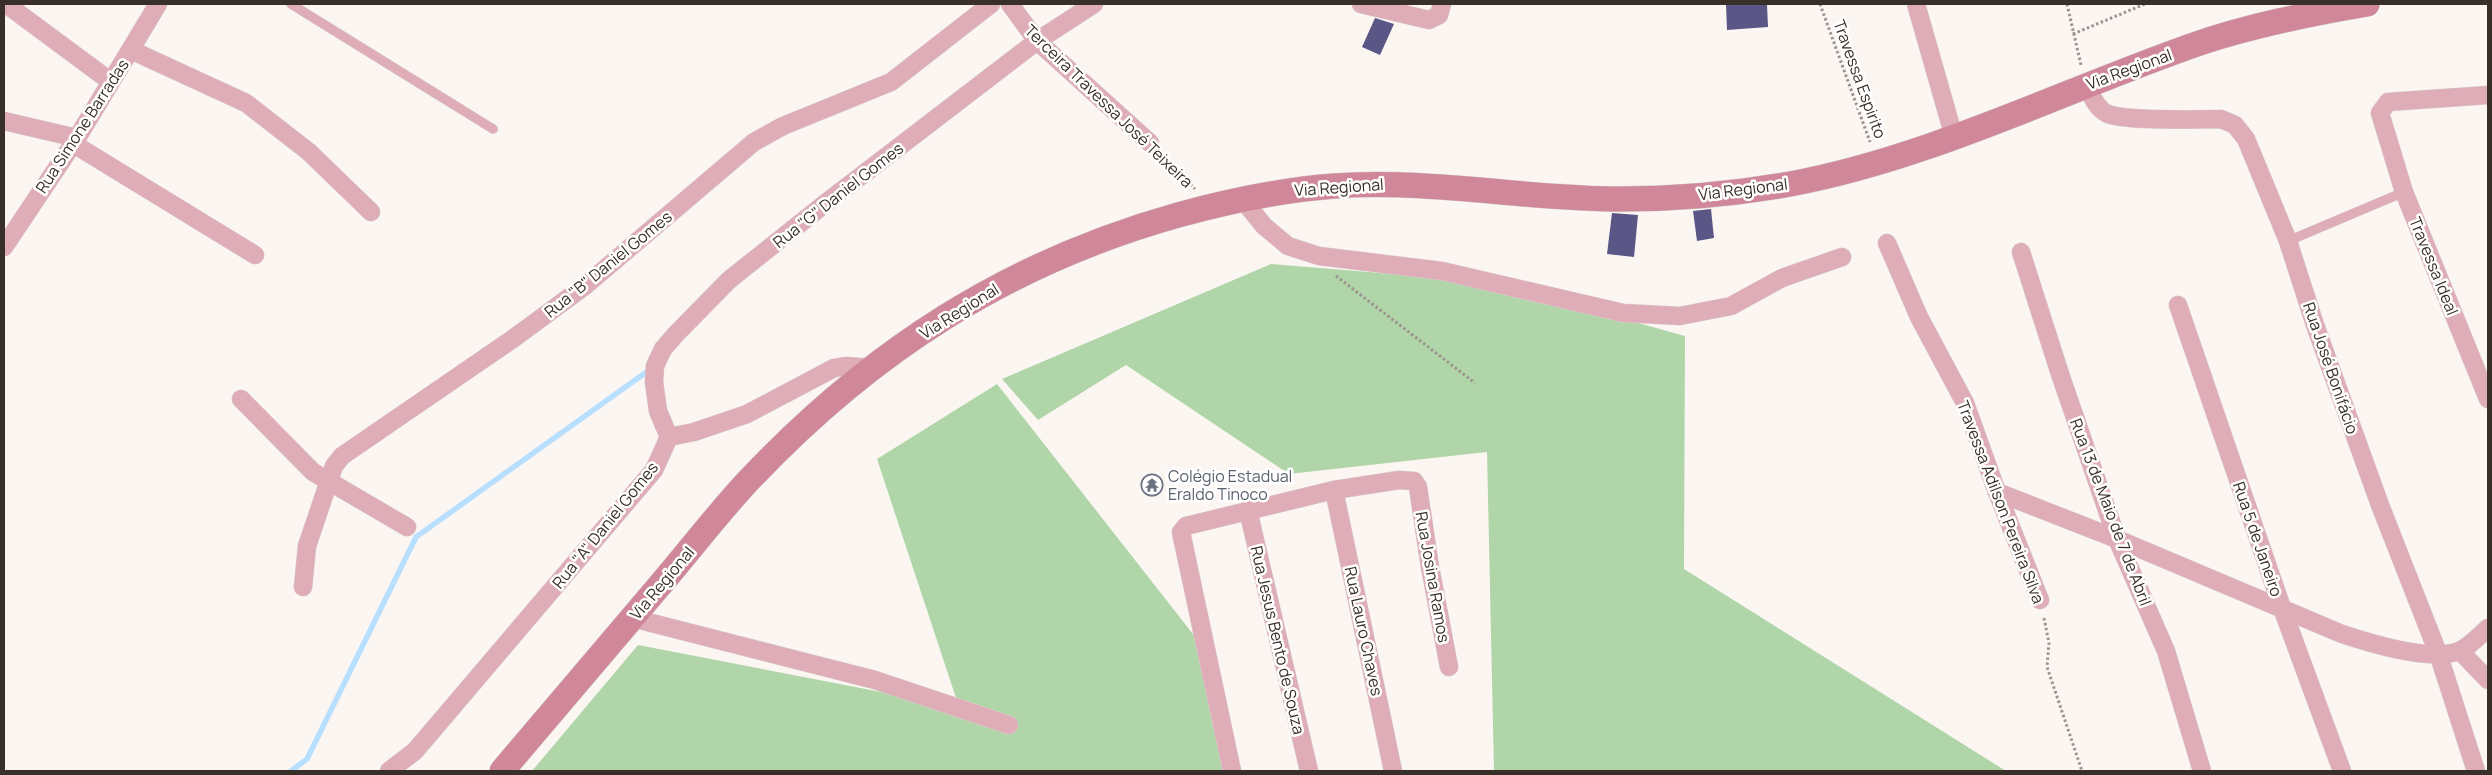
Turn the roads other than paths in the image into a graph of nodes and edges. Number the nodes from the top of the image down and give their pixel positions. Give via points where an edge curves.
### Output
1 (6, 4) edge
2 (158, 4) edge
3 (292, 4) edge
4 (991, 4) edge
5 (1010, 4) edge
6 (1361, 4) edge
7 (1916, 4) edge
8 (2367, 4) edge
9 (1092, 6) edge
10 (1441, 9) edge
11 (1037, 41) junction
12 (131, 50) junction
13 (110, 81) junction
14 (2086, 85) junction
15 (2488, 95) edge
16 (4, 121) edge
17 (493, 129) dead end
18 (1954, 137) junction
19 (74, 140) junction
20 (1150, 143) road end
21 (2404, 192) junction
22 (1243, 200) junction
23 (371, 212) dead end
24 (2288, 241) junction
25 (1887, 243) dead end
26 (4, 247) edge
27 (2021, 252) dead end
28 (255, 255) dead end
29 (1842, 257) dead end
30 (2178, 305) dead end
31 (872, 368) junction
32 (241, 399) dead end
33 (2488, 399) edge
34 (669, 437) junction
35 (329, 482) junction
36 (1334, 490) junction
37 (1997, 492) junction
38 (1248, 510) junction
39 (407, 527) dead end
40 (2117, 539) junction
41 (303, 586) dead end
42 (2040, 600) road end
43 (2282, 608) junction
44 (632, 618) junction
45 (2488, 628) edge
46 (2460, 651) junction
47 (2438, 653) junction
48 (1449, 667) dead end
49 (2488, 680) edge
50 (1009, 725) dead end
51 (388, 771) edge
52 (502, 771) edge
53 (1232, 771) edge
54 (1309, 771) edge
55 (1393, 771) edge
56 (2202, 771) edge
57 (2342, 771) edge
58 (2476, 771) edge

1 - 13 street
2 - 12 street, Rua Simone Barradas
3 - 17 lane
4 - 35 street, Rua "B" Daniel Gomes via 891,82 783,126 754,142 578,291 342,456 334,466
5 - 11 street, Terceira Travessa José Teixeira
6 - 10 street via 1425,20 1432,19
7 - 18 street
8 - 14 main road, Via Regional via 2286,20 2198,44
9 - 11 street, Rua "G" Daniel Gomes
11 - 20 street, Terceira Travessa José Teixeira
11 - 34 street, Rua "G" Daniel Gomes via 729,280 676,334 656,366 654,397
12 - 13 street, Rua Simone Barradas
12 - 23 street via 246,103 309,152
13 - 19 street, Rua Simone Barradas
14 - 18 main road, Via Regional
14 - 24 street, Rua José Bonifácio via 2098,106 2114,116 2221,119 2235,125 2246,139
15 - 21 street, Travessa Ideal via 2388,102 2380,113
16 - 19 street
18 - 22 main road, Via Regional via 1877,162 1794,183 1716,195 1618,199 1395,184 1289,190
19 - 26 street, Rua Simone Barradas
19 - 28 street
21 - 24 lane
21 - 33 street, Travessa Ideal
22 - 29 street via 1264,226 1288,246 1311,253 1442,271 1622,313 1680,316 1731,306 1782,278
22 - 31 main road, Via Regional via 1122,231 1064,253 1007,280 954,311
24 - 47 street, Rua José Bonifácio via 2380,505
25 - 37 street, Travessa Adilson Pereira Silva via 1919,317 1965,403
27 - 40 street, Rua 13 de Maio de 7 de Abril
30 - 43 street, Rua 5 de Janeiro
31 - 34 street via 834,368 747,414
31 - 44 main road, Via Regional via 824,408 747,482
32 - 35 street via 313,472
34 - 51 street, Rua "A" Daniel Gomes via 654,470 629,500 415,751
35 - 39 street
35 - 41 street, Rua "B" Daniel Gomes via 307,546
36 - 38 street
36 - 48 street, Rua Josina Ramos via 1399,480 1414,481 1418,486
36 - 55 street, Rua Lauro Chaves
37 - 40 street
37 - 42 street, Travessa Adilson Pereira Silva
38 - 53 street via 1186,526 1181,532
38 - 54 street, Rua Jesus Bento de Souza
40 - 43 street
40 - 56 street, Rua 13 de Maio de 7 de Abril via 2166,651
43 - 47 street via 2372,644 2406,652
43 - 57 street, Rua 5 de Janeiro
44 - 50 street via 875,680
44 - 52 main road, Via Regional
45 - 46 street
46 - 47 street
46 - 49 street
47 - 58 street, Rua José Bonifácio

